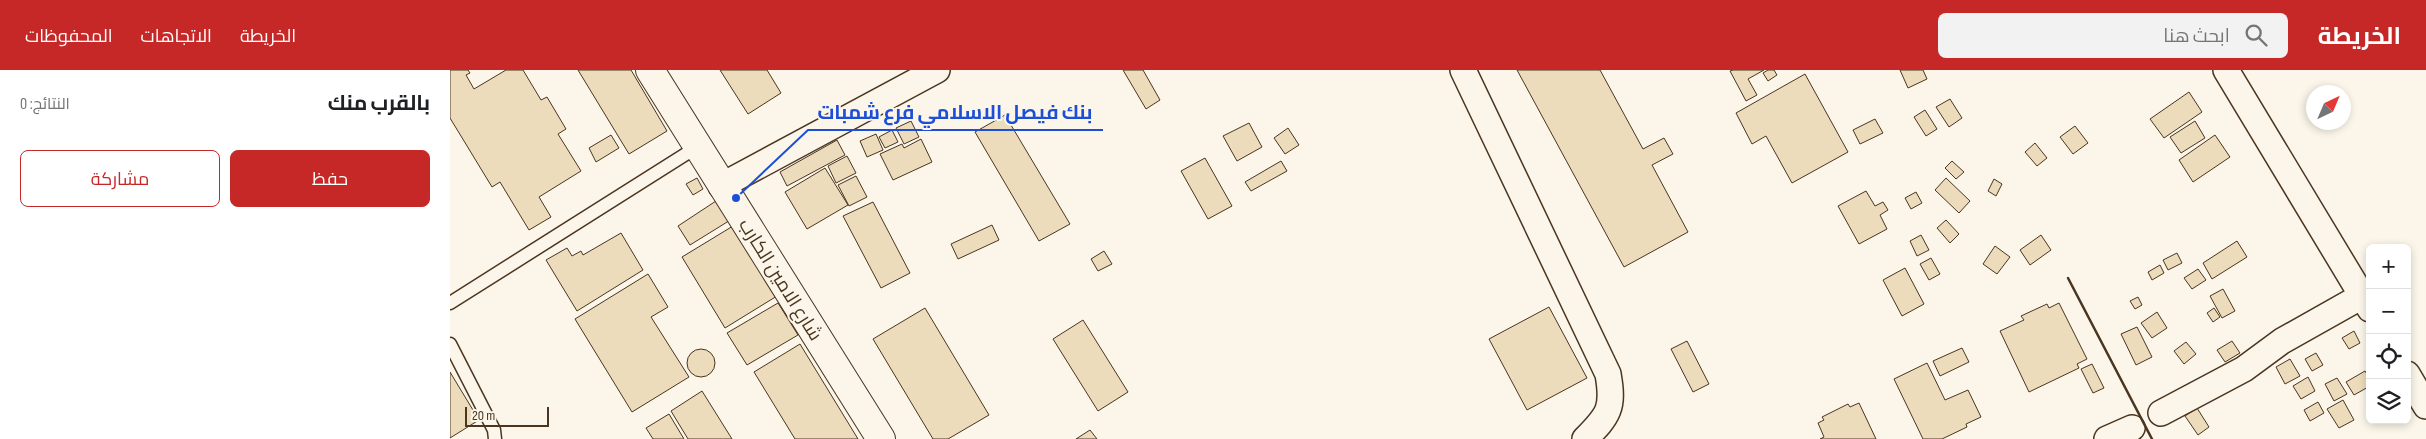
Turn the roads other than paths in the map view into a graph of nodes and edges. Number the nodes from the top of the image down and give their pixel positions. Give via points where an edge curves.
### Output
1 (650, 70) edge
2 (937, 70) edge
3 (1464, 70) edge
4 (2226, 70) edge
5 (697, 147) junction
6 (721, 186) junction
7 (450, 303) edge
8 (2366, 303) edge
9 (450, 344) edge
10 (2410, 379) edge
11 (2426, 406) edge
12 (2161, 414) dead end
13 (2132, 428) dead end
14 (495, 439) edge
15 (881, 439) edge
16 (1585, 439) edge
17 (2106, 439) edge

1 - 5 street, شارع الامين الكارب
2 - 6 street
3 - 16 street via 1608,374 1612,394 1609,408 1604,420
4 - 8 street
5 - 6 street, شارع الامين الكارب
5 - 7 lane
6 - 15 street, شارع الامين الكارب
8 - 12 street via 2282,340 2244,369
9 - 14 lane via 494,430
10 - 11 street
13 - 17 street

